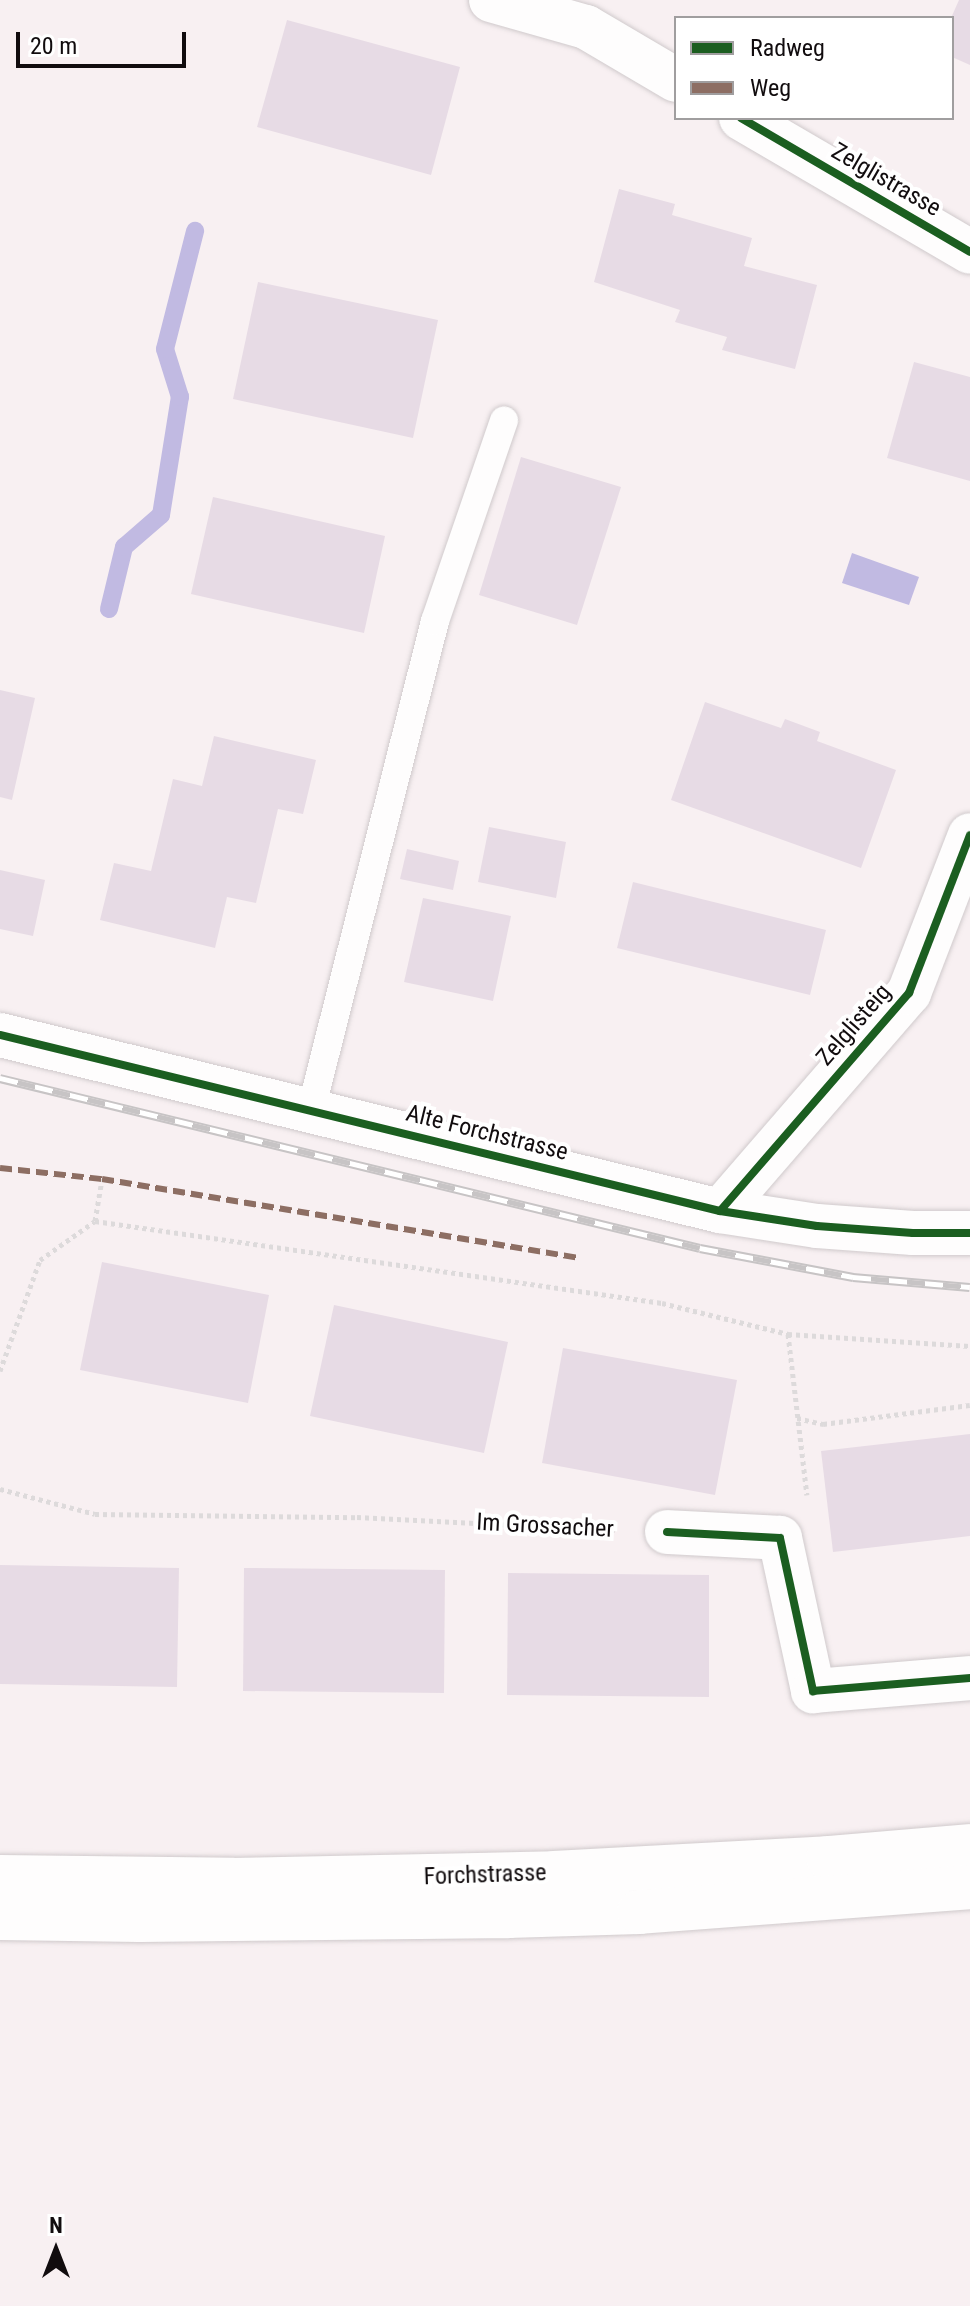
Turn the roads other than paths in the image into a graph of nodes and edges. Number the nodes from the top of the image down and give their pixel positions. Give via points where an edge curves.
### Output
1 (491, 0) edge
2 (674, 79) edge
3 (744, 120) edge
4 (970, 252) edge
5 (504, 421) dead end
6 (970, 835) edge
7 (0, 1035) edge
8 (311, 1110) junction
9 (720, 1211) junction
10 (970, 1233) edge
11 (667, 1532) road end
12 (970, 1678) edge
13 (970, 1846) edge
14 (0, 1877) edge
15 (970, 1887) edge
16 (0, 1918) edge

1 - 2 main road via 586,27
3 - 4 main road, Zelglistrasse
5 - 8 lane via 435,621
6 - 9 main road, Zelglisteig via 909,993
7 - 8 main road, Alte Forchstrasse
8 - 9 main road, Alte Forchstrasse
9 - 10 main road, Alte Forchstrasse via 817,1226
11 - 12 main road via 780,1538 813,1691
13 - 14 main road, Forchstrasse via 554,1873 233,1880
15 - 16 main road, Forchstrasse via 653,1911 508,1916

